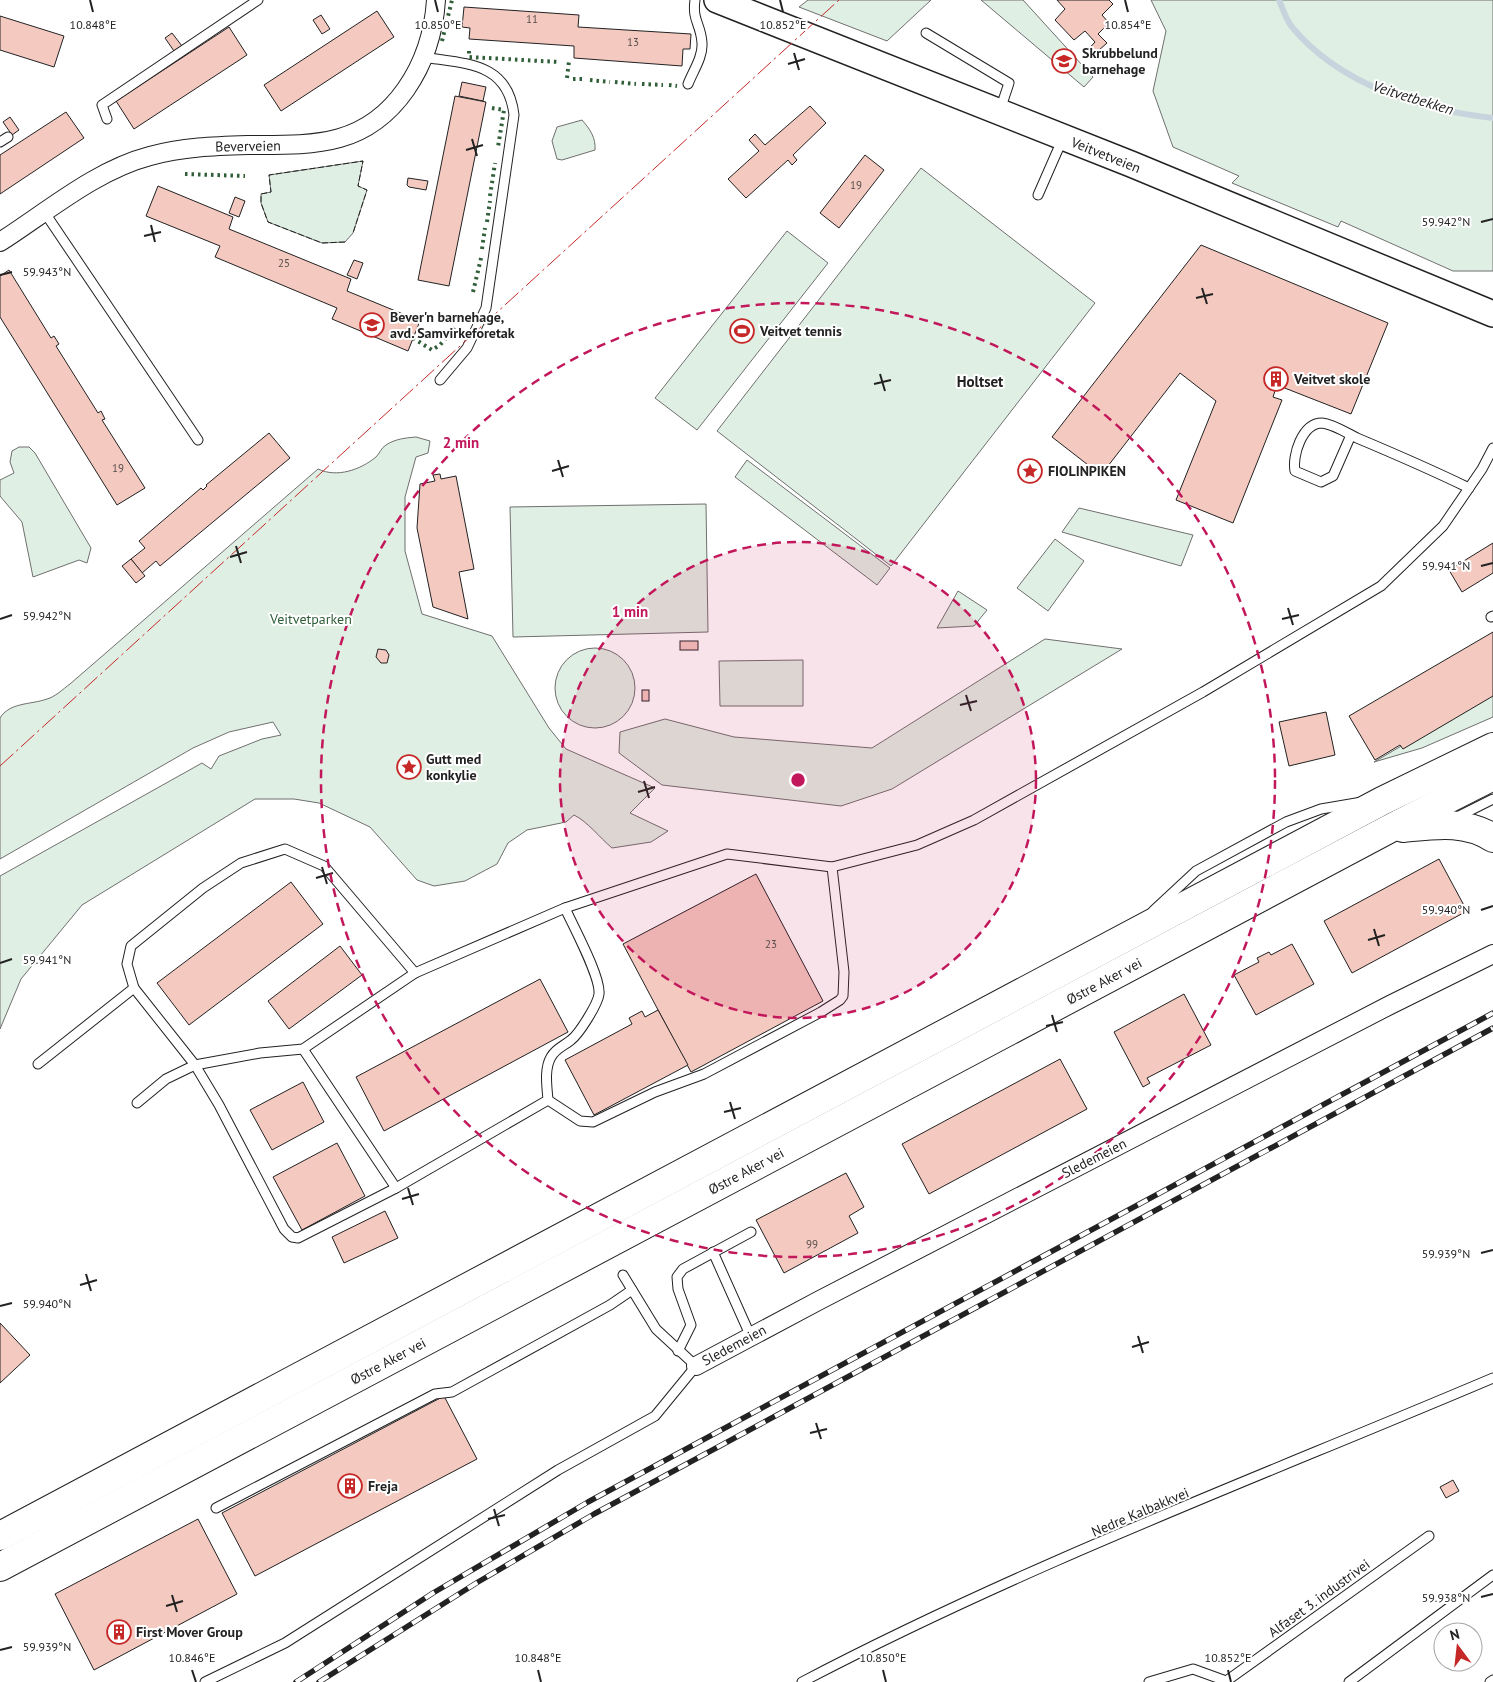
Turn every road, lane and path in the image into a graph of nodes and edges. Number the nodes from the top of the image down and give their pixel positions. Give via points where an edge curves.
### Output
1 (258, 0) edge
2 (436, 0) edge
3 (695, 0) edge
4 (717, 0) edge
5 (926, 33) dead end
6 (423, 57) junction
7 (688, 84) dead end
8 (999, 112) junction
9 (107, 119) dead end
10 (8, 136) dead end
11 (1064, 138) junction
12 (0, 142) edge
13 (1038, 195) dead end
14 (45, 213) junction
15 (0, 242) edge
16 (1493, 314) edge
17 (440, 380) dead end
18 (1351, 435) junction
19 (198, 440) dead end
20 (1493, 448) edge
21 (1470, 488) junction
22 (1493, 747) edge
23 (1493, 776) edge
24 (1493, 799) edge
25 (1444, 825) junction
26 (1389, 829) junction
27 (1493, 838) edge
28 (832, 867) junction
29 (565, 908) junction
30 (1493, 954) edge
31 (415, 973) junction
32 (134, 988) junction
33 (303, 1049) junction
34 (38, 1064) dead end
35 (195, 1066) junction
36 (548, 1100) junction
37 (137, 1103) dead end
38 (396, 1188) junction
39 (751, 1232) dead end
40 (713, 1252) junction
41 (623, 1275) dead end
42 (632, 1290) junction
43 (751, 1337) junction
44 (678, 1351) junction
45 (696, 1366) junction
46 (1493, 1378) edge
47 (216, 1508) dead end
48 (0, 1536) edge
49 (1429, 1536) dead end
50 (0, 1567) edge
51 (1493, 1575) edge
52 (205, 1682) edge
53 (802, 1682) edge
54 (1149, 1682) edge
55 (1226, 1682) edge
56 (1349, 1682) edge

1 - 9 lane via 102,105
2 - 6 street, Beverveien via 434,22
3 - 7 lane via 694,19 702,43 701,54
4 - 8 street, Veitvetveien
5 - 8 lane via 1009,83
6 - 14 street, Beverveien via 414,78 388,110 353,134 321,144 195,147 150,156 110,170
6 - 17 lane via 487,70 507,88 514,115 486,308 467,348
8 - 11 street, Veitvetveien
10 - 12 lane
11 - 13 lane
11 - 16 street, Veitvetveien
14 - 15 street, Beverveien
14 - 19 lane
18 - 18 lane via 1324,423 1314,424 1305,431 1294,463 1295,471 1321,482 1332,476
18 - 21 lane
20 - 21 lane
21 - 28 lane via 1443,526 1381,586 1204,692 974,820 917,846
22 - 48 highway, Østre Aker vei via 1382,801
23 - 26 highway, Østre Aker vei
24 - 25 lane
25 - 26 highway
25 - 27 highway via 1468,826
26 - 50 highway, Østre Aker vei
28 - 29 lane via 728,854
28 - 36 lane via 844,972 840,1000 704,1074 655,1092 593,1122 580,1121
29 - 31 lane
29 - 36 lane via 596,976 600,994 572,1040 559,1047 550,1058 547,1068
30 - 43 street, Sledemeien
31 - 32 lane via 324,866 285,849 240,863 130,946 127,964
31 - 33 lane
32 - 34 lane
32 - 35 lane
33 - 35 lane via 260,1053
33 - 38 lane
35 - 37 lane via 166,1080
35 - 38 lane via 284,1229 292,1237 298,1238
36 - 38 lane
39 - 40 lane
40 - 43 lane
40 - 44 lane via 683,1269 678,1276 678,1289 691,1324
41 - 42 lane
42 - 44 lane via 656,1329
42 - 47 lane via 452,1392 434,1394
43 - 45 street, Sledemeien
44 - 45 lane
45 - 52 lane via 654,1416 558,1470 285,1643
46 - 53 lane, Nedre Kalbakkvei via 1069,1556 870,1646
49 - 55 lane, Alfaset 3. industrivei
51 - 56 lane
54 - 55 lane, Alfaset 3. industrivei via 1193,1669

